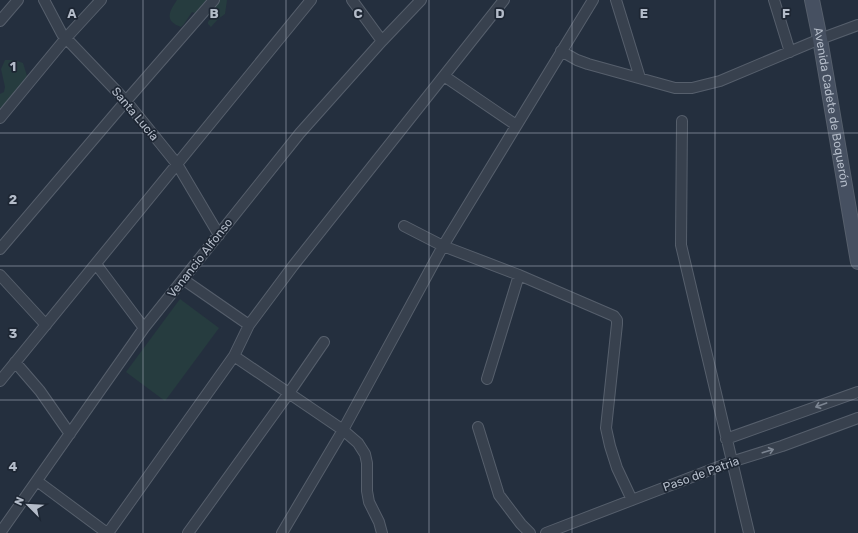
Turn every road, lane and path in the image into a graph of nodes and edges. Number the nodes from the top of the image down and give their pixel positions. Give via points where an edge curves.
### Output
1 (18, 0) edge
2 (44, 0) edge
3 (101, 0) edge
4 (214, 0) edge
5 (311, 0) edge
6 (352, 0) edge
7 (421, 0) edge
8 (504, 0) edge
9 (593, 0) edge
10 (616, 0) edge
11 (774, 0) edge
12 (812, 0) edge
13 (0, 21) edge
14 (858, 25) edge
15 (66, 38) junction
16 (820, 39) junction
17 (382, 41) junction
18 (561, 51) junction
19 (790, 52) junction
20 (444, 76) junction
21 (640, 78) junction
22 (126, 101) junction
23 (0, 118) edge
24 (682, 121) dead end
25 (516, 126) junction
26 (177, 164) junction
27 (404, 226) dead end
28 (219, 234) junction
29 (443, 246) junction
30 (0, 249) edge
31 (858, 262) edge
32 (96, 264) junction
33 (0, 275) edge
34 (519, 275) junction
35 (184, 280) junction
36 (46, 325) junction
37 (249, 325) junction
38 (144, 328) junction
39 (324, 342) dead end
40 (234, 356) junction
41 (15, 362) junction
42 (487, 378) dead end
43 (0, 381) edge
44 (858, 392) edge
45 (289, 393) junction
46 (858, 418) edge
47 (478, 427) dead end
48 (343, 430) junction
49 (70, 434) junction
50 (726, 439) junction
51 (731, 462) junction
52 (37, 480) junction
53 (632, 500) junction
54 (0, 533) edge
55 (107, 533) edge
56 (188, 533) edge
57 (282, 533) edge
58 (382, 533) edge
59 (530, 533) edge
60 (546, 533) edge
61 (749, 533) edge

1 - 13 street
2 - 15 street, Santa Lucía
3 - 15 street
4 - 22 street
5 - 26 street
6 - 17 street
7 - 17 street, Venancio Alfonso
8 - 20 street
9 - 18 street
10 - 21 street
11 - 19 street
12 - 16 main road, Avenida Cadete de Boquerón
14 - 16 street
15 - 22 street, Santa Lucía
15 - 23 street
16 - 19 street
16 - 31 main road, Avenida Cadete de Boquerón
17 - 28 street, Venancio Alfonso via 300,133
18 - 21 street via 588,64
18 - 25 street
19 - 21 street via 720,81 692,88 675,88
20 - 25 street
20 - 37 street
22 - 26 street, Santa Lucía
22 - 30 street
24 - 50 street via 681,244
25 - 29 street
26 - 28 street, Santa Lucía
26 - 32 street
27 - 29 street
28 - 35 street, Venancio Alfonso
29 - 34 street
29 - 48 street
32 - 36 street
32 - 38 street
33 - 36 street
34 - 42 street
34 - 53 street via 609,313 617,320 606,428 616,468
35 - 37 street
35 - 38 street, Venancio Alfonso
36 - 41 street
37 - 40 street
38 - 49 street, Venancio Alfonso
39 - 45 street
40 - 45 street
40 - 55 street
41 - 43 street
41 - 49 street via 40,391
44 -> 50 street
45 - 48 street
45 - 56 street
51 -> 46 street, Paso de Patria
47 - 59 street via 499,495
48 - 57 street
48 - 58 street via 358,443 365,454 369,502
49 - 52 street, Venancio Alfonso
50 - 51 street
51 - 53 street, Paso de Patria
51 - 61 street
52 - 54 street, Venancio Alfonso
52 - 55 street
53 - 60 street, Paso de Patria

